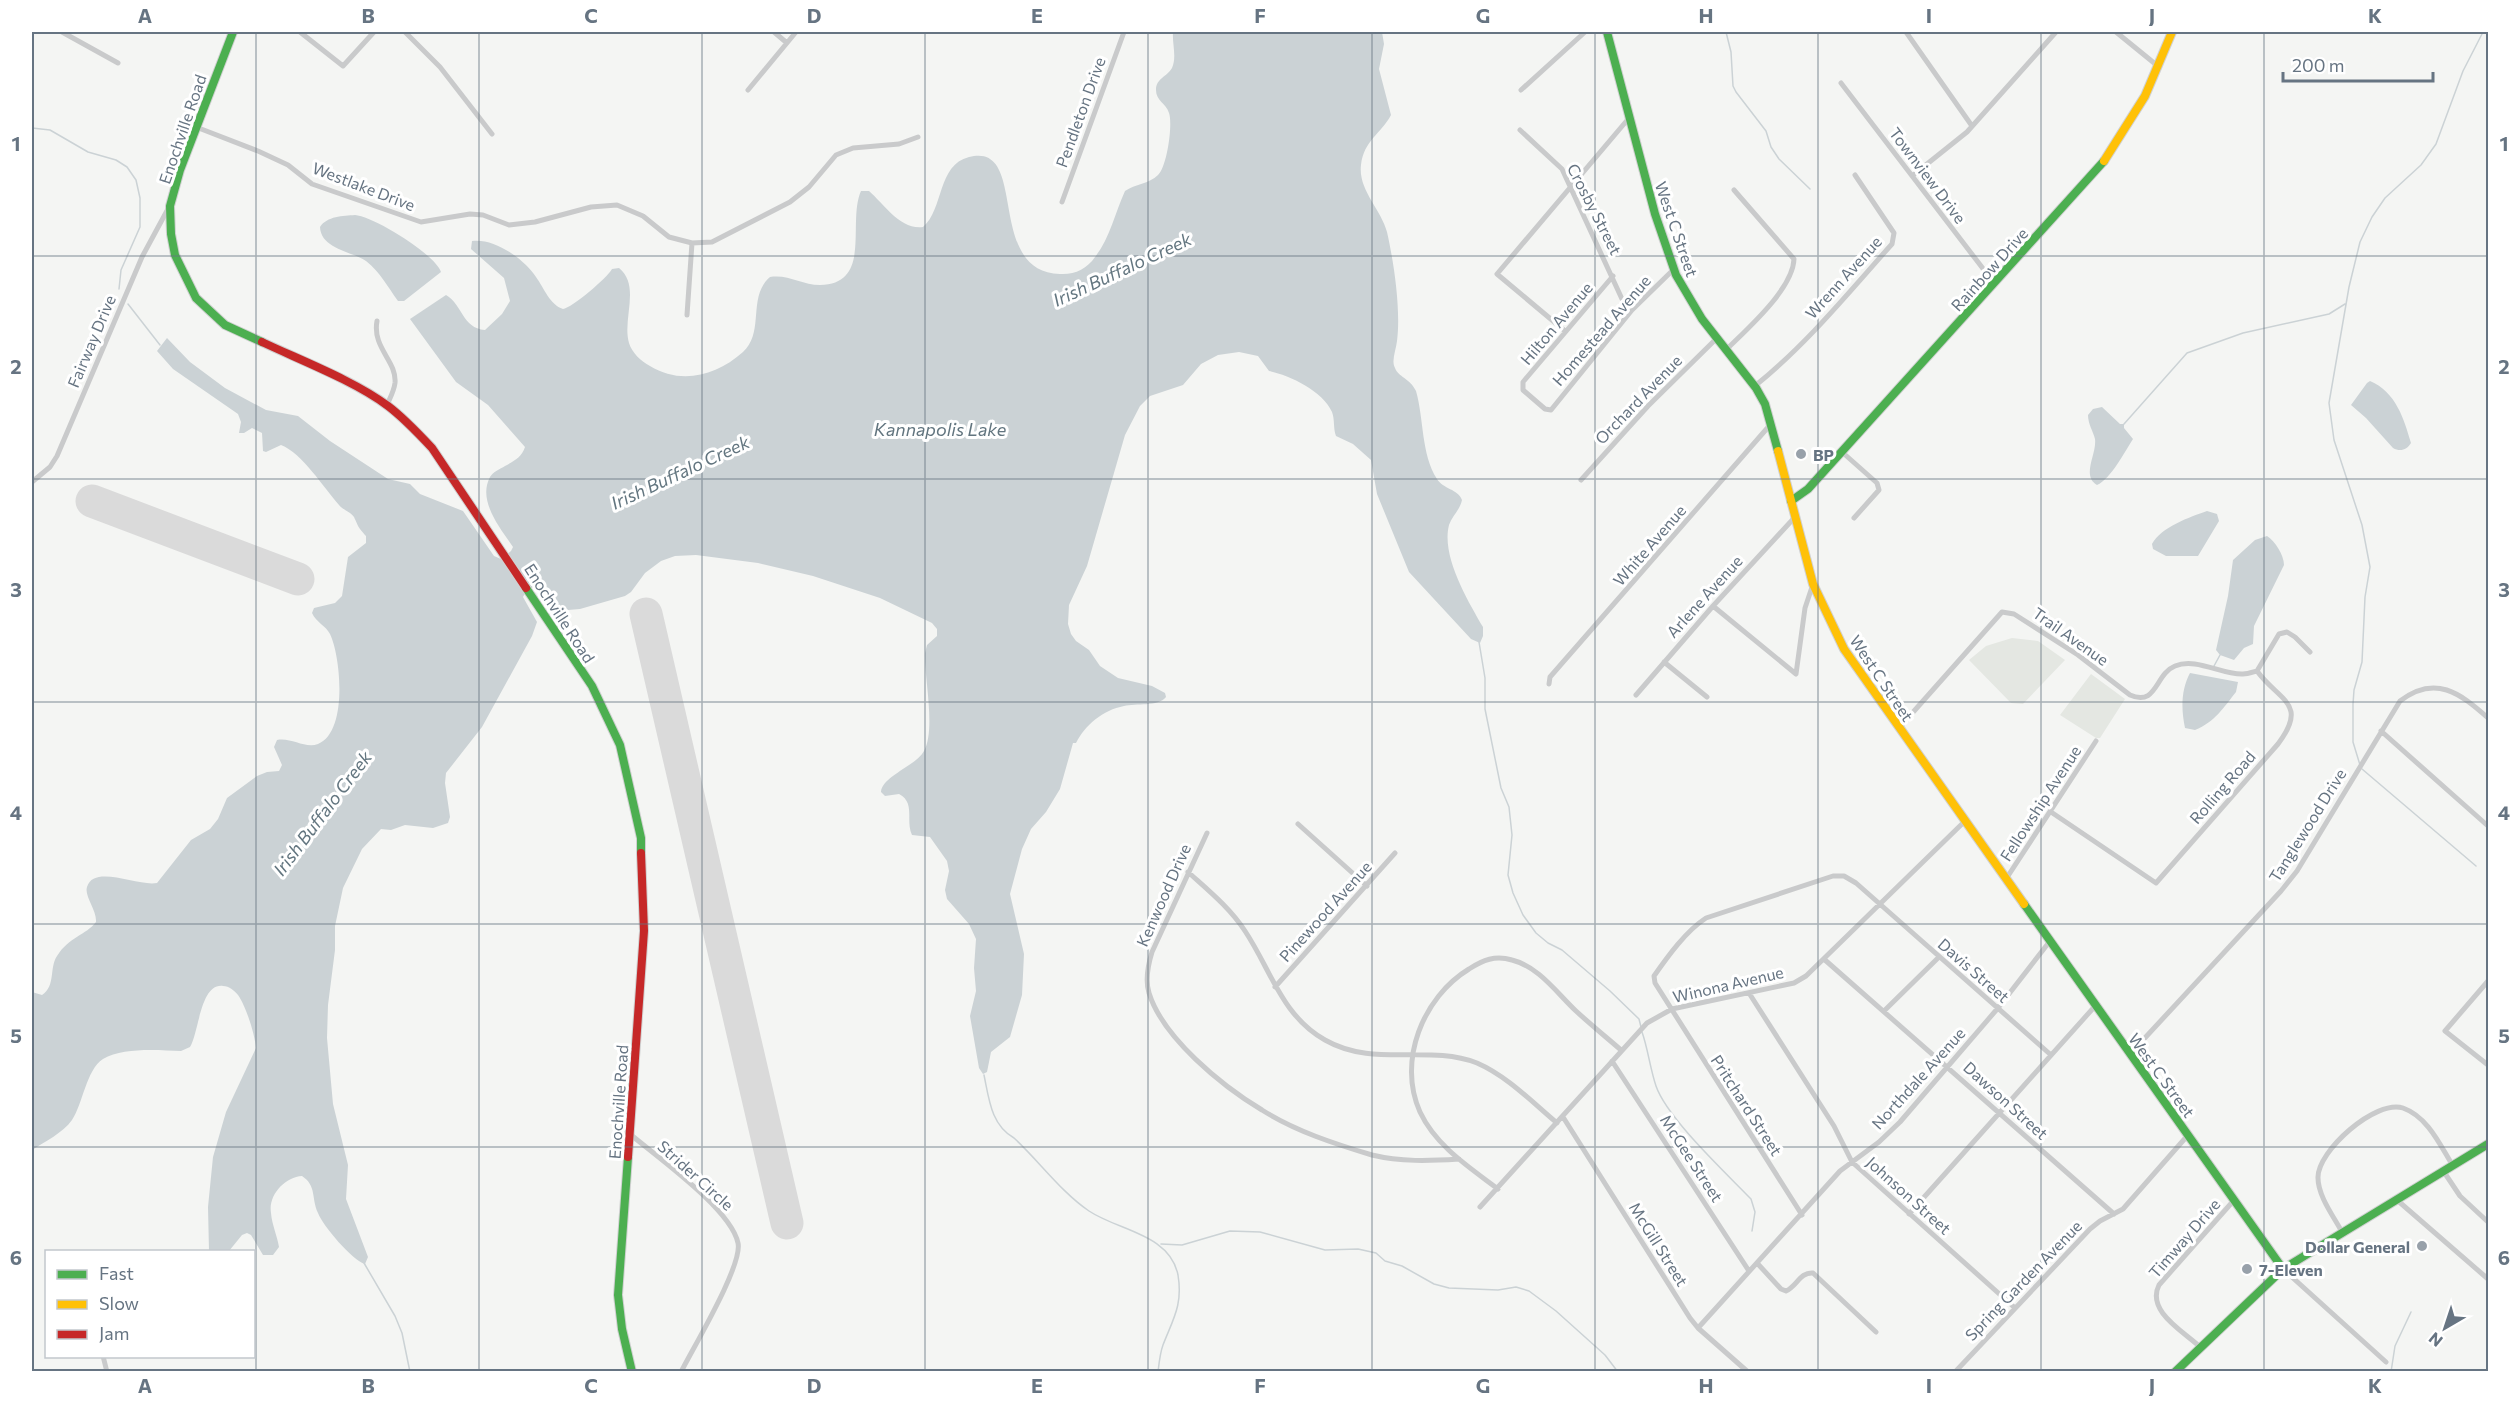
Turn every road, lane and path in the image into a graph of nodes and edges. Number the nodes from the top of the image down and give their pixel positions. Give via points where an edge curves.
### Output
1 (62, 32) edge
2 (233, 32) edge
3 (300, 32) edge
4 (374, 32) edge
5 (405, 32) edge
6 (774, 32) edge
7 (796, 32) edge
8 (1124, 32) edge
9 (1585, 32) edge
10 (1607, 32) edge
11 (1915, 32) edge
12 (2056, 32) edge
13 (2116, 32) edge
14 (2172, 32) edge
15 (1907, 34) edge
16 (787, 43) junction
17 (118, 63) dead end
18 (2159, 67) junction
19 (1842, 83) dead end
20 (748, 90) dead end
21 (1521, 90) dead end
22 (1629, 118) junction
23 (1972, 126) junction
24 (196, 127) junction
25 (1520, 130) dead end
26 (492, 134) dead end
27 (918, 137) dead end
28 (1855, 175) dead end
29 (1912, 176) junction
30 (1572, 186) junction
31 (1734, 190) dead end
32 (1062, 202) dead end
33 (170, 206) junction
34 (692, 243) junction
35 (1674, 268) junction
36 (1613, 276) junction
37 (1995, 283) junction
38 (1632, 310) junction
39 (687, 315) dead end
40 (377, 321) dead end
41 (1565, 331) junction
42 (1716, 339) junction
43 (1727, 349) junction
44 (1756, 385) junction
45 (387, 405) junction
46 (1551, 410) joint
47 (1772, 423) junction
48 (1842, 452) junction
49 (1581, 480) dead end
50 (32, 482) edge
51 (1791, 501) junction
52 (1794, 517) junction
53 (1854, 518) dead end
54 (1813, 584) junction
55 (1713, 606) junction
56 (2310, 652) dead end
57 (1664, 662) junction
58 (2257, 671) junction
59 (1549, 684) dead end
60 (1636, 696) dead end
61 (1707, 697) dead end
62 (2488, 718) edge
63 (1899, 728) junction
64 (2381, 731) junction
65 (2096, 741) dead end
66 (2051, 812) junction
67 (1965, 821) junction
68 (1298, 824) dead end
69 (2488, 826) edge
70 (1207, 833) dead end
71 (1395, 853) dead end
72 (1188, 872) junction
73 (2006, 879) junction
74 (1367, 886) junction
75 (1880, 905) junction
76 (2050, 941) junction
77 (1939, 957) junction
78 (1825, 960) junction
79 (2488, 981) edge
80 (1275, 987) junction
81 (1749, 993) junction
82 (2096, 1005) junction
83 (1998, 1008) junction
84 (1672, 1009) junction
85 (1884, 1011) junction
86 (1621, 1050) junction
87 (2130, 1054) junction
88 (1412, 1055) junction
89 (2051, 1055) junction
90 (1612, 1061) junction
91 (2488, 1065) edge
92 (1948, 1066) junction
93 (2000, 1113) junction
94 (1563, 1117) junction
95 (1557, 1123) junction
96 (630, 1134) junction
97 (2188, 1135) junction
98 (2488, 1144) edge
99 (1459, 1159) junction
100 (1852, 1162) junction
101 (2453, 1166) junction
102 (2444, 1172) junction
103 (1498, 1189) junction
104 (2235, 1199) junction
105 (2397, 1200) junction
106 (1480, 1208) dead end
107 (1909, 1214) junction
108 (2114, 1214) junction
109 (1802, 1215) junction
110 (2488, 1222) edge
111 (2342, 1232) junction
112 (1757, 1263) junction
113 (2283, 1269) junction
114 (1749, 1271) junction
115 (2488, 1279) edge
116 (2015, 1308) junction
117 (1698, 1328) junction
118 (1876, 1332) dead end
119 (2200, 1347) junction
120 (2385, 1362) dead end
121 (632, 1371) edge
122 (681, 1371) edge
123 (1748, 1371) edge
124 (1955, 1371) edge
125 (2175, 1371) edge

1 - 17 street
2 - 24 street, Enochville Road
3 - 4 street via 343,66
5 - 26 street via 440,67
6 - 16 street
7 - 16 street
8 - 32 street, Pendleton Drive
9 - 21 street
10 - 22 street, West C Street
11 - 15 street
12 - 23 street
13 - 18 street
14 - 18 street, Rainbow Drive
15 - 23 street
16 - 20 street
18 - 37 street, Rainbow Drive via 2109,154
19 - 29 street, Townview Drive
22 - 30 street
22 - 35 street, West C Street
23 - 29 street
24 - 33 street, Enochville Road
24 - 34 street, Westlake Drive via 268,155 312,184 421,222 470,214 509,225 617,205 644,216 669,237
25 - 30 street, Crosby Street via 1562,169
27 - 34 street via 899,144 853,148 836,155 809,187 790,202 712,242
28 - 44 street, Wrenn Avenue via 1894,233 1892,244 1796,349
29 - 37 street, Townview Drive
30 - 36 street, Crosby Street
30 - 41 street via 1497,274
31 - 43 street via 1794,259 1794,267 1773,300
33 - 45 street, Enochville Road via 175,255 196,298 208,311 232,329
33 - 50 street, Fairway Drive via 142,257 57,456 50,468
34 - 39 street
35 - 38 street, Homestead Avenue
35 - 42 street, West C Street via 1699,317
36 - 38 street, Crosby Street via 1622,299
36 - 41 street, Hilton Avenue
37 - 48 street, Rainbow Drive
38 - 46 street, Homestead Avenue
40 - 45 street via 375,334 395,382
41 - 46 street, Hilton Avenue via 1523,382 1523,390 1529,396
42 - 43 street, West C Street
42 - 49 street, Orchard Avenue via 1648,405
43 - 44 street, West C Street
44 - 47 street, West C Street
45 - 96 street, Enochville Road via 432,448 502,549 592,686 620,745 641,838 644,931
47 - 51 street, West C Street
47 - 59 street, White Avenue via 1550,677
48 - 51 street, Rainbow Drive via 1808,489
48 - 53 street via 1877,483 1879,490
51 - 52 street, West C Street
52 - 54 street, West C Street
52 - 55 street, Arlene Avenue
54 - 55 street via 1805,608 1796,674
54 - 63 street, West C Street via 1844,649
55 - 57 street, Arlene Avenue
56 - 58 street via 2287,632 2279,634
57 - 60 street, Arlene Avenue
57 - 61 street
58 - 63 street, Trail Avenue via 2244,674 2177,665 2169,669 2151,693 2138,699 2014,614 2002,612
58 - 66 street, Rolling Road via 2287,701 2291,724 2278,744 2156,883
62 - 64 street, Tanglewood Drive via 2458,694 2424,687 2400,701
63 - 67 street, West C Street
64 - 69 street
64 - 87 street, Tanglewood Drive via 2286,885
65 - 66 street, Fellowship Avenue
66 - 73 street, Fellowship Avenue
67 - 73 street, West C Street
67 - 75 street, Winona Avenue
68 - 74 street
70 - 72 street, Kenwood Drive
71 - 74 street, Pinewood Avenue
72 - 80 street via 1236,918
72 - 99 street, Kenwood Drive via 1147,967 1148,991 1154,1006 1181,1045 1262,1110 1314,1135 1396,1160
73 - 76 street, West C Street
74 - 80 street, Pinewood Avenue
75 - 77 street, Davis Street
75 - 78 street, Winona Avenue
75 - 84 street, Davis Street via 1856,883 1844,876 1833,876 1706,918 1654,976
76 - 82 street, West C Street
76 - 83 street, Northdale Avenue
77 - 83 street, Davis Street
77 - 85 street
78 - 81 street, Winona Avenue via 1794,983
78 - 85 street, Dawson Street
79 - 91 street via 2445,1031
80 - 88 street via 1288,1009 1325,1041 1372,1056
81 - 84 street, Winona Avenue
81 - 100 street, Johnson Street via 1834,1126
82 - 87 street, West C Street
82 - 89 street
83 - 89 street, Davis Street
83 - 92 street, Northdale Avenue
84 - 86 street, Winona Avenue via 1647,1023
84 - 109 street, Pritchard Street
85 - 92 street, Dawson Street
86 - 88 street via 1528,966 1496,957 1464,972 1439,994
86 - 90 street, Winona Avenue
87 - 97 street, West C Street
88 - 95 street via 1450,1057 1494,1071
88 - 99 street via 1412,1082 1420,1112 1438,1140
89 - 93 street
90 - 94 street, Winona Avenue
90 - 114 street, McGee Street
92 - 93 street, Dawson Street
92 - 100 street, Northdale Avenue via 1889,1134
93 - 107 street
93 - 108 street, Dawson Street
94 - 95 street, Winona Avenue
94 - 117 street, McGill Street
95 - 103 street, Winona Avenue
96 - 121 street, Enochville Road via 618,1295
96 - 122 street, Strider Circle via 731,1224 739,1245 716,1305
97 - 104 street, West C Street
97 - 108 street, Spring Garden Avenue via 2123,1209
98 - 101 street
99 - 103 street
100 - 107 street, Johnson Street
100 - 109 street, Northdale Avenue
101 - 102 street
101 - 111 street via 2420,1118 2402,1108 2380,1109 2330,1150 2319,1170 2318,1180
102 - 105 street
102 - 110 street via 2460,1196
103 - 106 street, Winona Avenue
104 - 113 street, West C Street
104 - 119 street, Timway Drive via 2155,1294 2163,1314
105 - 111 street
105 - 115 street
107 - 116 street, Johnson Street
108 - 116 street, Spring Garden Avenue via 2090,1229
109 - 112 street, Northdale Avenue
111 - 113 street
112 - 114 street, Northdale Avenue
112 - 118 street via 1786,1291 1803,1275 1814,1273
113 - 119 street
113 - 120 street
114 - 117 street, Northdale Avenue
116 - 124 street, Spring Garden Avenue
117 - 123 street, McGill Street
119 - 125 street

